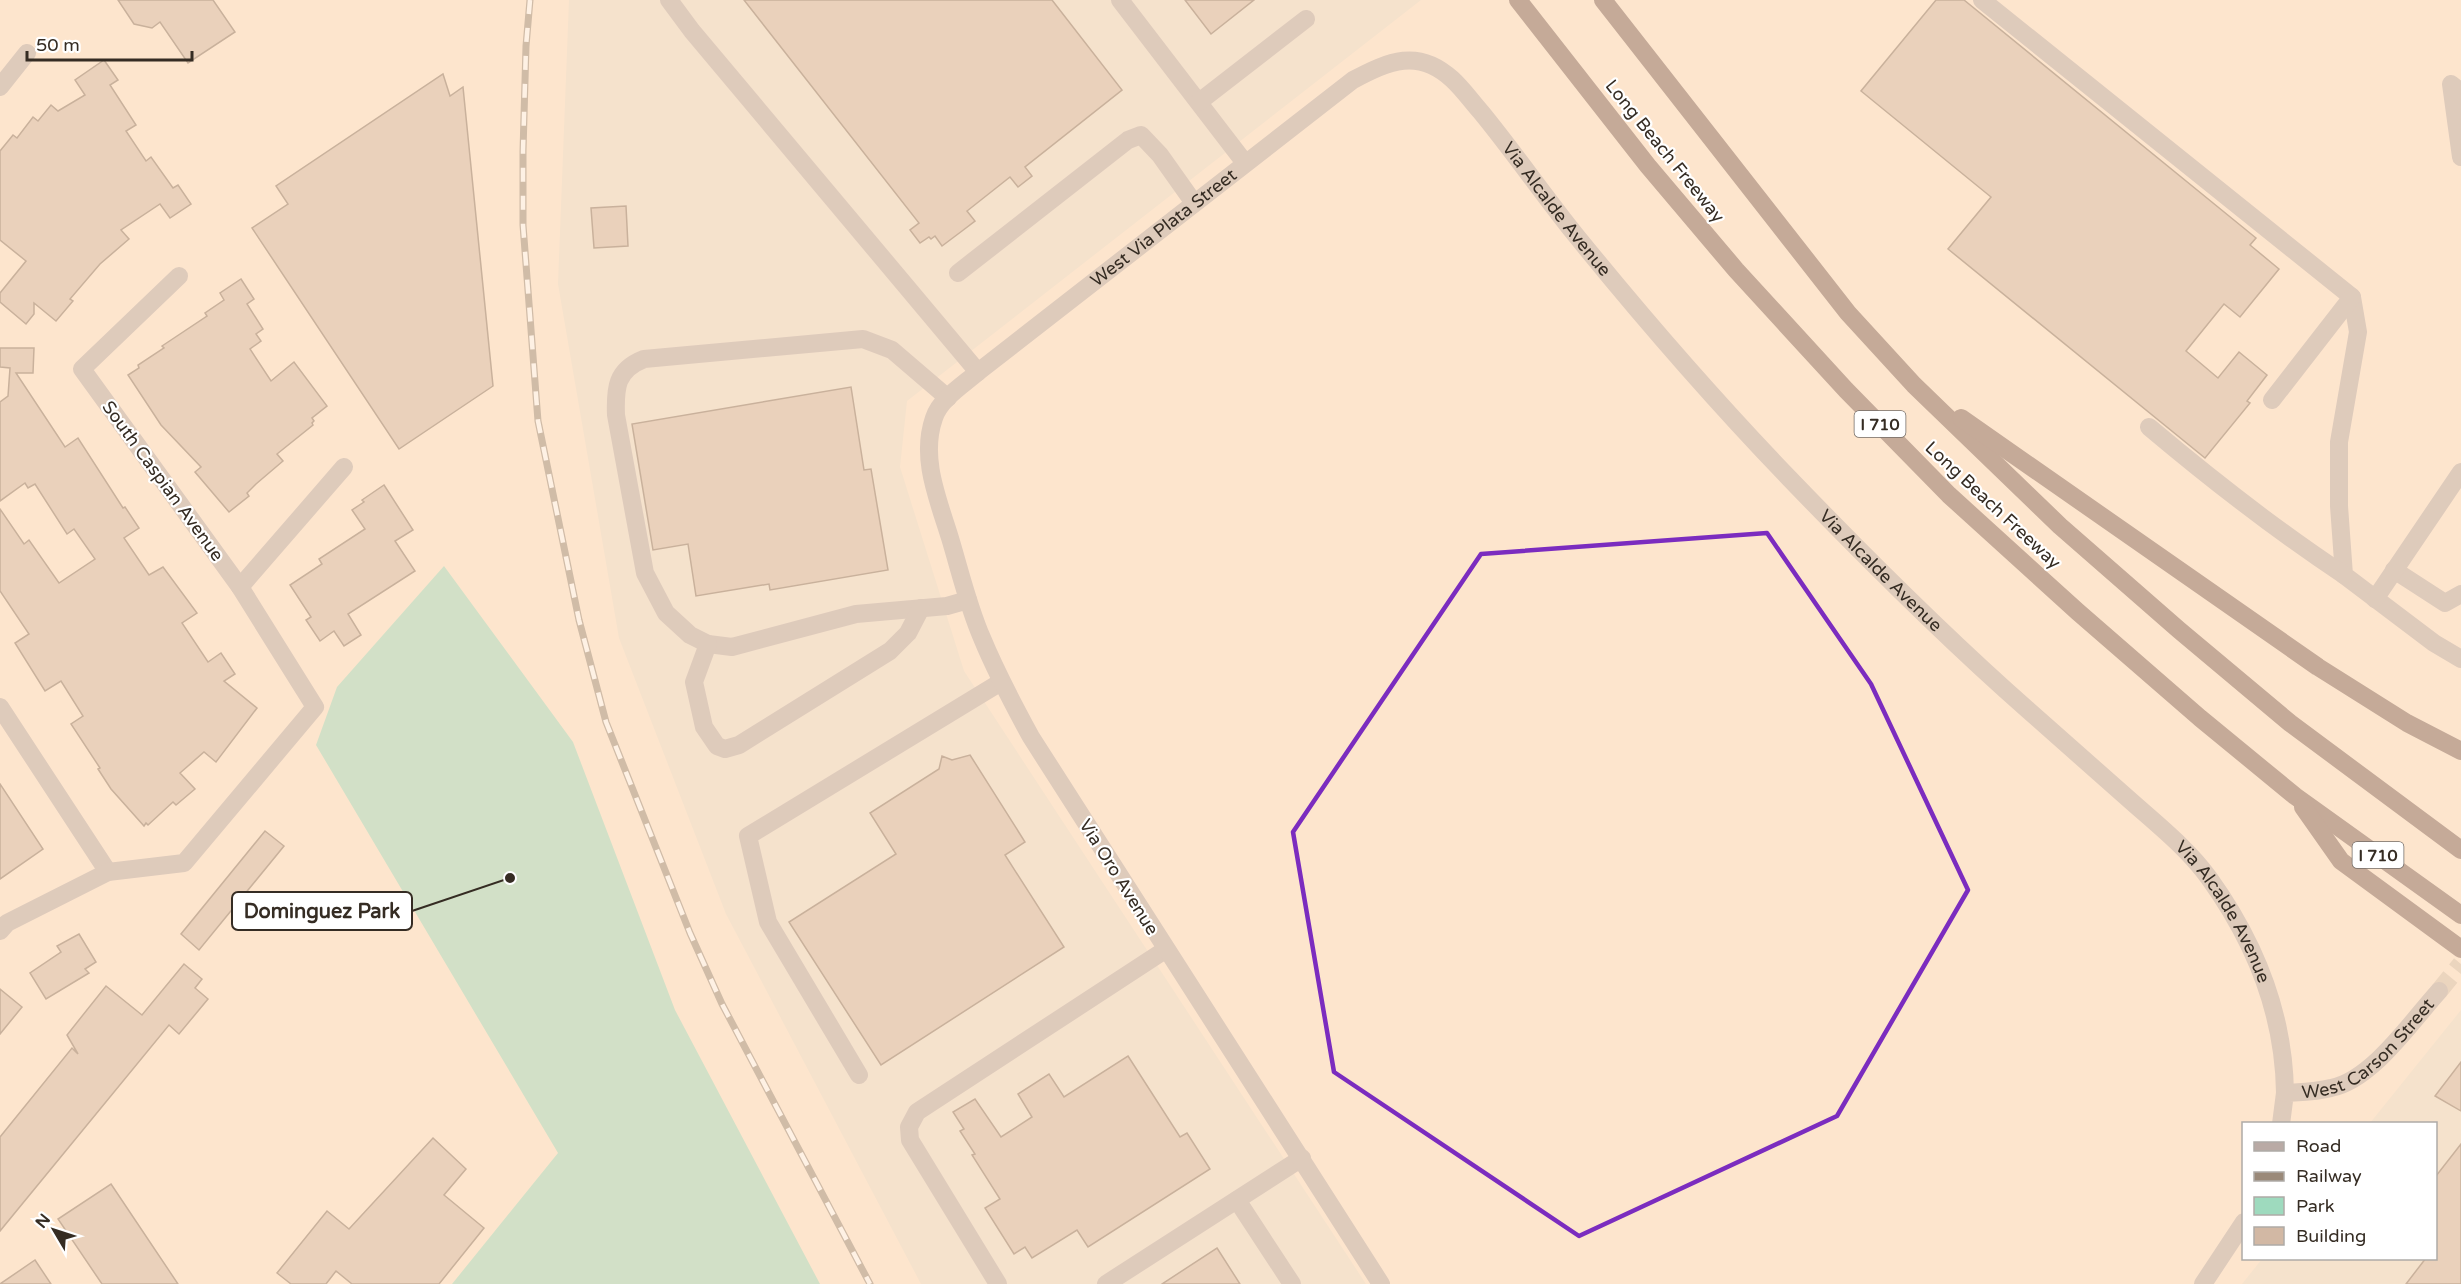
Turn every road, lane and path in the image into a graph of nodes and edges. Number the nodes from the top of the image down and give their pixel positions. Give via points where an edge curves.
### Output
1 (669, 0) edge
2 (1120, 0) edge
3 (1518, 0) edge
4 (1603, 0) edge
5 (1982, 0) edge
6 (1306, 19) dead end
7 (27, 53) dead end
8 (1428, 63) joint
9 (0, 87) edge
10 (2461, 92) edge
11 (1199, 102) junction
12 (2461, 157) edge
13 (1245, 163) junction
14 (1194, 203) junction
15 (958, 273) dead end
16 (179, 276) dead end
17 (2352, 297) junction
18 (978, 372) junction
19 (1914, 385) junction
20 (948, 398) junction
21 (2272, 400) dead end
22 (2149, 427) dead end
23 (928, 438) joint
24 (344, 466) dead end
25 (2461, 472) edge
26 (2394, 570) junction
27 (2344, 576) junction
28 (240, 587) junction
29 (2461, 594) edge
30 (2375, 598) junction
31 (968, 600) junction
32 (921, 608) junction
33 (708, 644) junction
34 (2461, 659) edge
35 (1001, 682) junction
36 (0, 707) edge
37 (2461, 751) edge
38 (2295, 796) junction
39 (2461, 850) edge
40 (108, 872) junction
41 (2461, 915) edge
42 (0, 931) edge
43 (2461, 949) edge
44 (1166, 950) junction
45 (2439, 991) tunnel mouth
46 (859, 1075) dead end
47 (2285, 1093) junction
48 (2282, 1122) edge
49 (1302, 1158) junction
50 (1238, 1200) junction
51 (2242, 1225) edge
52 (998, 1284) edge
53 (1106, 1284) edge
54 (1292, 1284) edge
55 (1381, 1284) edge
56 (2203, 1284) edge

1 - 18 street
2 - 11 street
3 - 38 highway, Long Beach Freeway / I 710 via 1648,166 1846,390 1949,495 2078,612
4 - 19 highway, Long Beach Freeway / I 710 via 1848,313
5 - 17 street
6 - 11 street
7 - 9 street
8 - 13 street, West Via Plata Street via 1407,60 1383,64 1353,80
8 - 47 street, Via Alcalde Avenue via 1452,79 1657,333 1786,475 1898,589 2163,829 2206,875 2240,925 2263,975 2278,1023
10 - 12 street via 2451,84
11 - 13 street
13 - 14 street, West Via Plata Street
14 - 15 street via 1141,135 1128,141
14 - 18 street, West Via Plata Street
16 - 28 street, South Caspian Avenue via 82,369
17 - 21 street
17 - 27 street via 2358,332 2339,442
18 - 20 street, West Via Plata Street
19 - 37 highway via 2318,667 2407,723
19 - 39 highway, Long Beach Freeway / I 710 via 2060,526 2179,630 2290,723
20 - 23 street, West Via Plata Street via 934,415
20 - 33 street via 892,350 863,339 644,359 631,364 619,378 616,415 645,573 666,613 690,635
22 - 27 street via 2284,535
23 - 31 street, Via Oro Avenue via 930,472
24 - 28 street
25 - 26 street
26 - 29 street via 2445,603
26 - 30 street
27 - 30 street
28 - 40 street, South Caspian Avenue via 315,706 183,863
30 - 34 street
31 - 32 street
31 - 35 street, Via Oro Avenue
32 - 33 street via 856,614 732,647
32 - 33 street via 908,633 890,651 739,745 725,749 717,746 704,727 694,682
35 - 44 street, Via Oro Avenue via 1031,737
35 - 46 street via 748,836 768,922
36 - 40 street
38 - 41 highway, Long Beach Freeway / I 710
38 - 43 highway via 2341,861
40 - 42 street via 7,923
44 - 49 street, Via Oro Avenue
44 - 52 street via 917,1112 909,1127 910,1140
45 - 47 street, West Carson Street via 2372,1066 2354,1080 2331,1088
47 - 48 street, West Carson Street
49 - 50 street
49 - 55 street, Via Oro Avenue
50 - 53 street
50 - 54 street
51 - 56 street

